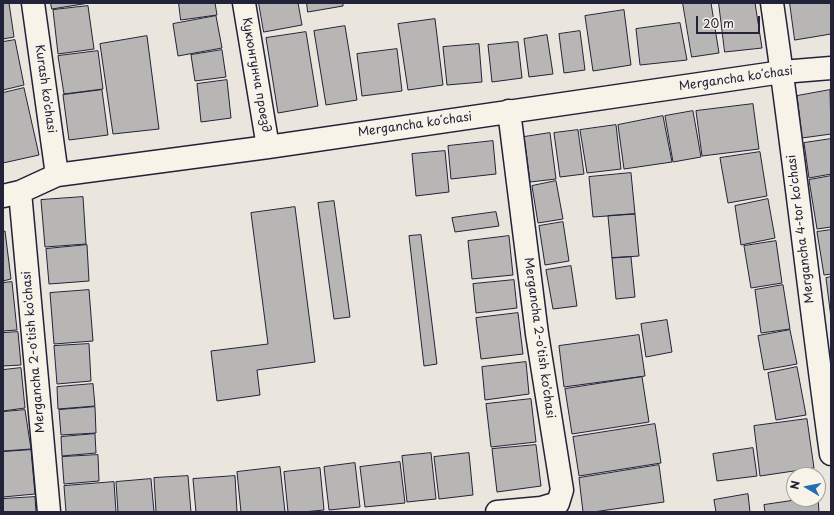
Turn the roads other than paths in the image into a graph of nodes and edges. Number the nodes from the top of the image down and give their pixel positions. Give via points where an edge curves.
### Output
1 (33, 3) edge
2 (244, 3) edge
3 (772, 3) edge
4 (831, 68) edge
5 (782, 72) junction
6 (509, 111) junction
7 (268, 147) junction
8 (57, 174) junction
9 (11, 194) edge
10 (831, 454) edge
11 (49, 512) edge
12 (497, 512) edge

1 - 8 street, Kurash ko'chasi
2 - 7 street, Кукюнгунча проезд
3 - 5 street, Mergancha 4-tor ko'chasi
4 - 5 street, Mergancha koʻchasi
5 - 6 street, Mergancha koʻchasi
5 - 10 street, Mergancha 4-tor ko'chasi
6 - 7 street, Mergancha koʻchasi
6 - 12 street, Mergancha 2-o'tish ko'chasi via 537,334 562,490 558,503 541,508
7 - 8 street, Mergancha koʻchasi
8 - 9 street, Mergancha koʻchasi
9 - 11 street, Mergancha 2-o'tish ko'chasi

